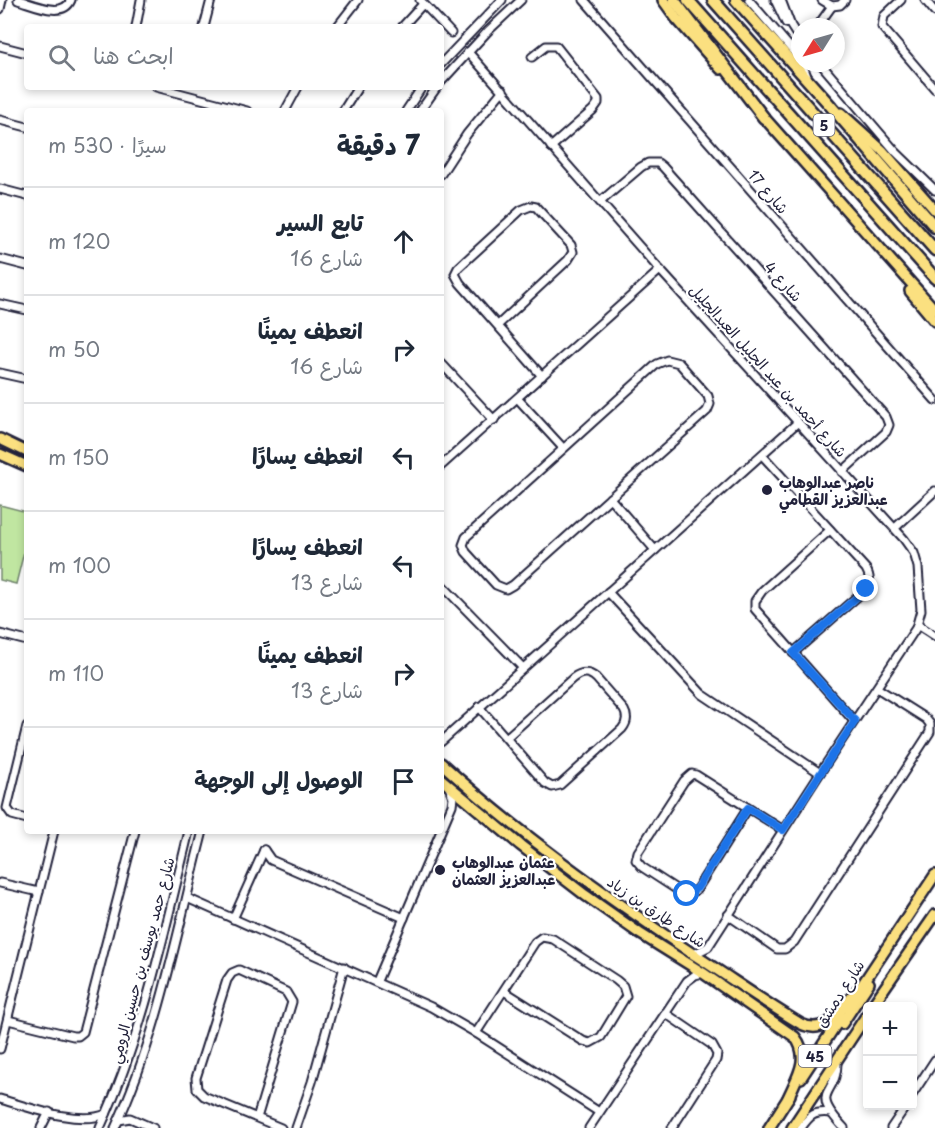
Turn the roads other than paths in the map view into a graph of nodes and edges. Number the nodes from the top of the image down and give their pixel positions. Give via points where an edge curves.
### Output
1 (2, 0) edge
2 (18, 0) edge
3 (71, 0) edge
4 (141, 0) edge
5 (211, 0) edge
6 (358, 0) edge
7 (502, 0) edge
8 (521, 0) edge
9 (584, 0) edge
10 (661, 0) edge
11 (674, 0) edge
12 (688, 0) edge
13 (713, 0) edge
14 (736, 0) edge
15 (749, 0) edge
16 (775, 0) edge
17 (781, 0) edge
18 (822, 0) edge
19 (845, 0) edge
20 (901, 0) edge
21 (925, 0) edge
22 (421, 2) edge
23 (832, 6) junction
24 (0, 9) edge
25 (935, 12) edge
26 (823, 18) edge
27 (137, 24) edge
28 (205, 24) edge
29 (339, 24) edge
30 (404, 24) edge
31 (442, 24) edge
32 (791, 24) edge
33 (444, 26) edge
34 (791, 29) edge
35 (451, 33) junction
36 (468, 34) junction
37 (0, 46) edge
38 (791, 49) edge
39 (24, 52) edge
40 (451, 52) junction
41 (468, 52) junction
42 (531, 57) dead end
43 (444, 60) edge
44 (806, 72) edge
45 (828, 72) edge
46 (444, 79) edge
47 (809, 81) junction
48 (935, 89) edge
49 (296, 90) edge
50 (356, 90) edge
51 (421, 90) edge
52 (435, 90) edge
53 (503, 90) junction
54 (187, 91) edge
55 (830, 104) junction
56 (239, 108) edge
57 (287, 108) edge
58 (345, 108) edge
59 (408, 108) edge
60 (422, 108) edge
61 (764, 118) junction
62 (0, 120) edge
63 (24, 126) edge
64 (551, 147) junction
65 (444, 169) edge
66 (0, 189) edge
67 (935, 190) edge
68 (24, 195) edge
69 (600, 202) junction
70 (935, 210) edge
71 (935, 227) edge
72 (876, 243) junction
73 (935, 250) edge
74 (0, 259) edge
75 (24, 265) edge
76 (660, 270) junction
77 (935, 278) edge
78 (0, 304) edge
79 (24, 309) edge
80 (935, 310) edge
81 (935, 321) edge
82 (498, 325) junction
83 (444, 366) edge
84 (0, 373) edge
85 (542, 376) junction
86 (24, 378) edge
87 (518, 399) junction
88 (935, 400) edge
89 (494, 420) junction
90 (797, 423) junction
91 (0, 439) edge
92 (562, 448) junction
93 (24, 451) edge
94 (0, 453) edge
95 (762, 455) junction
96 (444, 463) edge
97 (24, 465) edge
98 (842, 471) junction
99 (935, 490) edge
100 (610, 498) junction
101 (894, 528) junction
102 (830, 530) junction
103 (655, 550) junction
104 (444, 587) edge
105 (608, 592) junction
106 (918, 625) junction
107 (0, 634) edge
108 (935, 636) edge
109 (24, 640) edge
110 (793, 653) junction
111 (523, 668) junction
112 (877, 688) junction
113 (479, 707) junction
114 (855, 721) junction
115 (24, 738) edge
116 (506, 738) junction
117 (444, 739) edge
118 (444, 766) edge
119 (820, 773) junction
120 (444, 782) edge
121 (449, 787) junction
122 (748, 808) junction
123 (24, 818) edge
124 (444, 824) edge
125 (783, 830) junction
126 (53, 834) edge
127 (134, 834) edge
128 (188, 834) edge
129 (203, 834) edge
130 (440, 834) edge
131 (553, 856) junction
132 (546, 865) junction
133 (935, 866) edge
134 (934, 879) edge
135 (0, 883) edge
136 (39, 892) junction
137 (187, 898) junction
138 (728, 915) junction
139 (935, 915) edge
140 (404, 918) junction
141 (233, 919) junction
142 (647, 923) junction
143 (639, 933) junction
144 (708, 947) junction
145 (694, 954) junction
146 (686, 962) junction
147 (708, 964) junction
148 (344, 967) junction
149 (703, 973) junction
150 (154, 975) junction
151 (166, 978) junction
152 (377, 981) junction
153 (687, 981) junction
154 (862, 985) junction
155 (504, 991) junction
156 (149, 992) junction
157 (161, 998) junction
158 (875, 1002) edge
159 (665, 1013) junction
160 (791, 1018) junction
161 (863, 1019) edge
162 (8, 1020) junction
163 (783, 1027) junction
164 (476, 1033) junction
165 (826, 1040) junction
166 (0, 1049) edge
167 (836, 1058) junction
168 (935, 1060) edge
169 (917, 1087) edge
170 (788, 1098) junction
171 (0, 1099) edge
172 (125, 1108) junction
173 (903, 1110) edge
174 (49, 1112) junction
175 (599, 1112) junction
176 (831, 1113) junction
177 (106, 1114) junction
178 (130, 1118) junction
179 (257, 1118) junction
180 (90, 1119) junction
181 (119, 1120) junction
182 (41, 1128) edge
183 (98, 1128) edge
184 (115, 1128) edge
185 (153, 1128) edge
186 (281, 1128) edge
187 (296, 1128) edge
188 (589, 1128) edge
189 (672, 1128) edge
190 (769, 1128) edge
191 (792, 1128) edge
192 (801, 1128) edge
193 (844, 1128) edge
194 (891, 1128) edge

1 - 24 street
2 - 3 street via 59,10 69,6
4 - 27 street
5 - 28 street
6 - 29 street
7 - 36 street
8 - 41 street
9 - 88 street, شارع 17
10 - 61 main road
11 - 61 highway
12 - 77 highway, 5
13 - 73 highway, 5
14 - 47 highway, 5
15 - 38 street
16 - 34 street
17 - 32 street
18 - 23 street
19 - 23 street
20 - 48 street via 884,16 882,27
21 - 25 street
22 - 30 street
22 - 31 street
23 - 26 street
33 - 35 street
35 - 36 street
35 - 40 street
36 - 40 street
37 - 39 street
40 - 43 street
41 - 46 street
41 - 53 street, شارع أحمد بن عبد الجليل العبدالجليل
42 - 64 street via 546,46 556,46 598,99 593,110
44 - 47 street
45 - 67 street via 896,152
47 - 55 highway, 5
49 - 57 street
50 - 58 street
51 - 59 street
52 - 60 street
53 - 64 street, شارع أحمد بن عبد الجليل العبدالجليل
53 - 65 street
54 - 56 street
55 - 70 main road via 882,150
55 - 71 highway
61 - 72 main road
62 - 63 street
64 - 69 street, شارع أحمد بن عبد الجليل العبدالجليل
66 - 68 street
69 - 76 street, شارع أحمد بن عبد الجليل العبدالجليل
69 - 98 street, شارع 4 via 644,165 654,162 663,167 888,420 886,432
72 - 80 main road
72 - 81 main road
74 - 75 street
76 - 85 street
76 - 90 street, شارع أحمد بن عبد الجليل العبدالجليل
78 - 79 street
82 - 82 street via 457,280 455,272 521,210 536,207 571,245 572,254
82 - 85 street
83 - 89 street
84 - 86 street
85 - 87 street
87 - 89 street
87 - 92 street
89 - 96 street
90 - 95 street
90 - 98 street, شارع أحمد بن عبد الجليل العبدالجليل
91 - 93 main road
92 - 100 street via 657,364 670,360 679,363 709,398 708,409
92 - 100 street via 465,540 466,552 496,585 504,589 513,585
94 - 97 main road
95 - 102 street
95 - 103 street
98 - 101 street, شارع أحمد بن عبد الجليل العبدالجليل
99 - 101 street
100 - 103 street
101 - 106 street, شارع أحمد بن عبد الجليل العبدالجليل via 912,549 916,561 921,610
102 - 110 street via 755,601 757,612
102 - 110 street via 866,569 870,582
103 - 105 street
104 - 111 street
105 - 111 street
105 - 119 street via 702,694
106 - 108 street
106 - 112 street
107 - 109 street
110 - 114 street
111 - 113 street
112 - 114 street
112 - 138 street via 926,719 930,732 807,923 790,946 780,950
113 - 116 street
113 - 117 street
114 - 119 street
115 - 123 street via 7,808 12,815
116 - 116 street via 547,785 554,787 622,729 627,717 596,678 585,673 573,678
118 - 131 main road, شارع طارق بن زياد
119 - 125 street
120 - 121 main road, شارع طارق بن زياد
121 - 124 street via 452,805
121 - 132 main road, شارع طارق بن زياد
122 - 122 street via 689,775 636,860 679,891 692,892
122 - 125 street
125 - 138 street
126 - 136 street
127 - 162 street via 83,1032 73,1036
128 - 150 street, شارع حمد يوسف بن حسين الرومي
129 - 137 street, شارع حمد يوسف بن حسين الرومي
130 - 140 street
131 - 132 main road via 546,858
131 - 142 main road, شارع طارق بن زياد
132 - 143 main road, شارع طارق بن زياد
133 - 134 main road
134 - 154 main road, شارع دمشق
134 - 165 main road via 836,1033
135 - 136 street
136 - 162 street
137 - 141 street
137 - 151 street, شارع حمد يوسف بن حسين الرومي
138 - 144 street
139 - 158 main road
140 - 141 street via 271,860 264,849
140 - 152 street
141 - 148 street
142 - 143 main road via 645,932
142 - 145 main road, شارع طارق بن زياد
143 - 146 main road, شارع طارق بن زياد
144 - 145 street
144 - 147 street
145 - 147 main road, شارع طارق بن زياد
146 - 149 main road, شارع طارق بن زياد
146 - 153 street
147 - 160 main road, شارع طارق بن زياد
148 - 152 street
148 - 187 street
149 - 153 street
149 - 163 main road, شارع طارق بن زياد
150 - 151 street via 159,982
150 - 156 street, شارع حمد يوسف بن حسين الرومي
151 - 157 street, شارع حمد يوسف بن حسين الرومي
152 - 164 street
153 - 159 street
154 - 160 main road, شارع طارق بن زياد via 826,1025 810,1028
154 - 165 main road, شارع دمشق / 45
155 - 155 street via 537,941 545,936 619,982 626,996 601,1037 590,1043
155 - 164 street
156 - 157 street via 158,991
156 - 177 street, شارع حمد يوسف بن حسين الرومي via 128,1062
157 - 172 street, شارع حمد يوسف بن حسين الرومي
159 - 175 street
159 - 189 street via 712,1045 717,1054
160 - 163 main road via 789,1026
161 - 167 main road
162 - 166 street
163 - 170 main road, شارع طارق بن زياد via 798,1041 803,1056
164 - 175 street
165 - 170 main road, شارع دمشق / 45
167 - 176 street via 836,1074 825,1098
167 - 191 main road, 45
168 - 169 street
170 - 190 main road, شارع دمشق / 45
171 - 174 street
172 - 178 street
172 - 181 street, شارع حمد يوسف بن حسين الرومي
173 - 194 street
174 - 180 street
174 - 182 street
175 - 188 street
176 - 192 street via 813,1113
176 - 193 street
177 - 180 street
177 - 183 street, شارع حمد يوسف بن حسين الرومي
178 - 181 street
178 - 185 street
179 - 179 street via 202,1095 196,1084 227,980 236,970 286,992 292,1002
179 - 186 street
180 - 183 street
181 - 184 street, شارع حمد يوسف بن حسين الرومي

